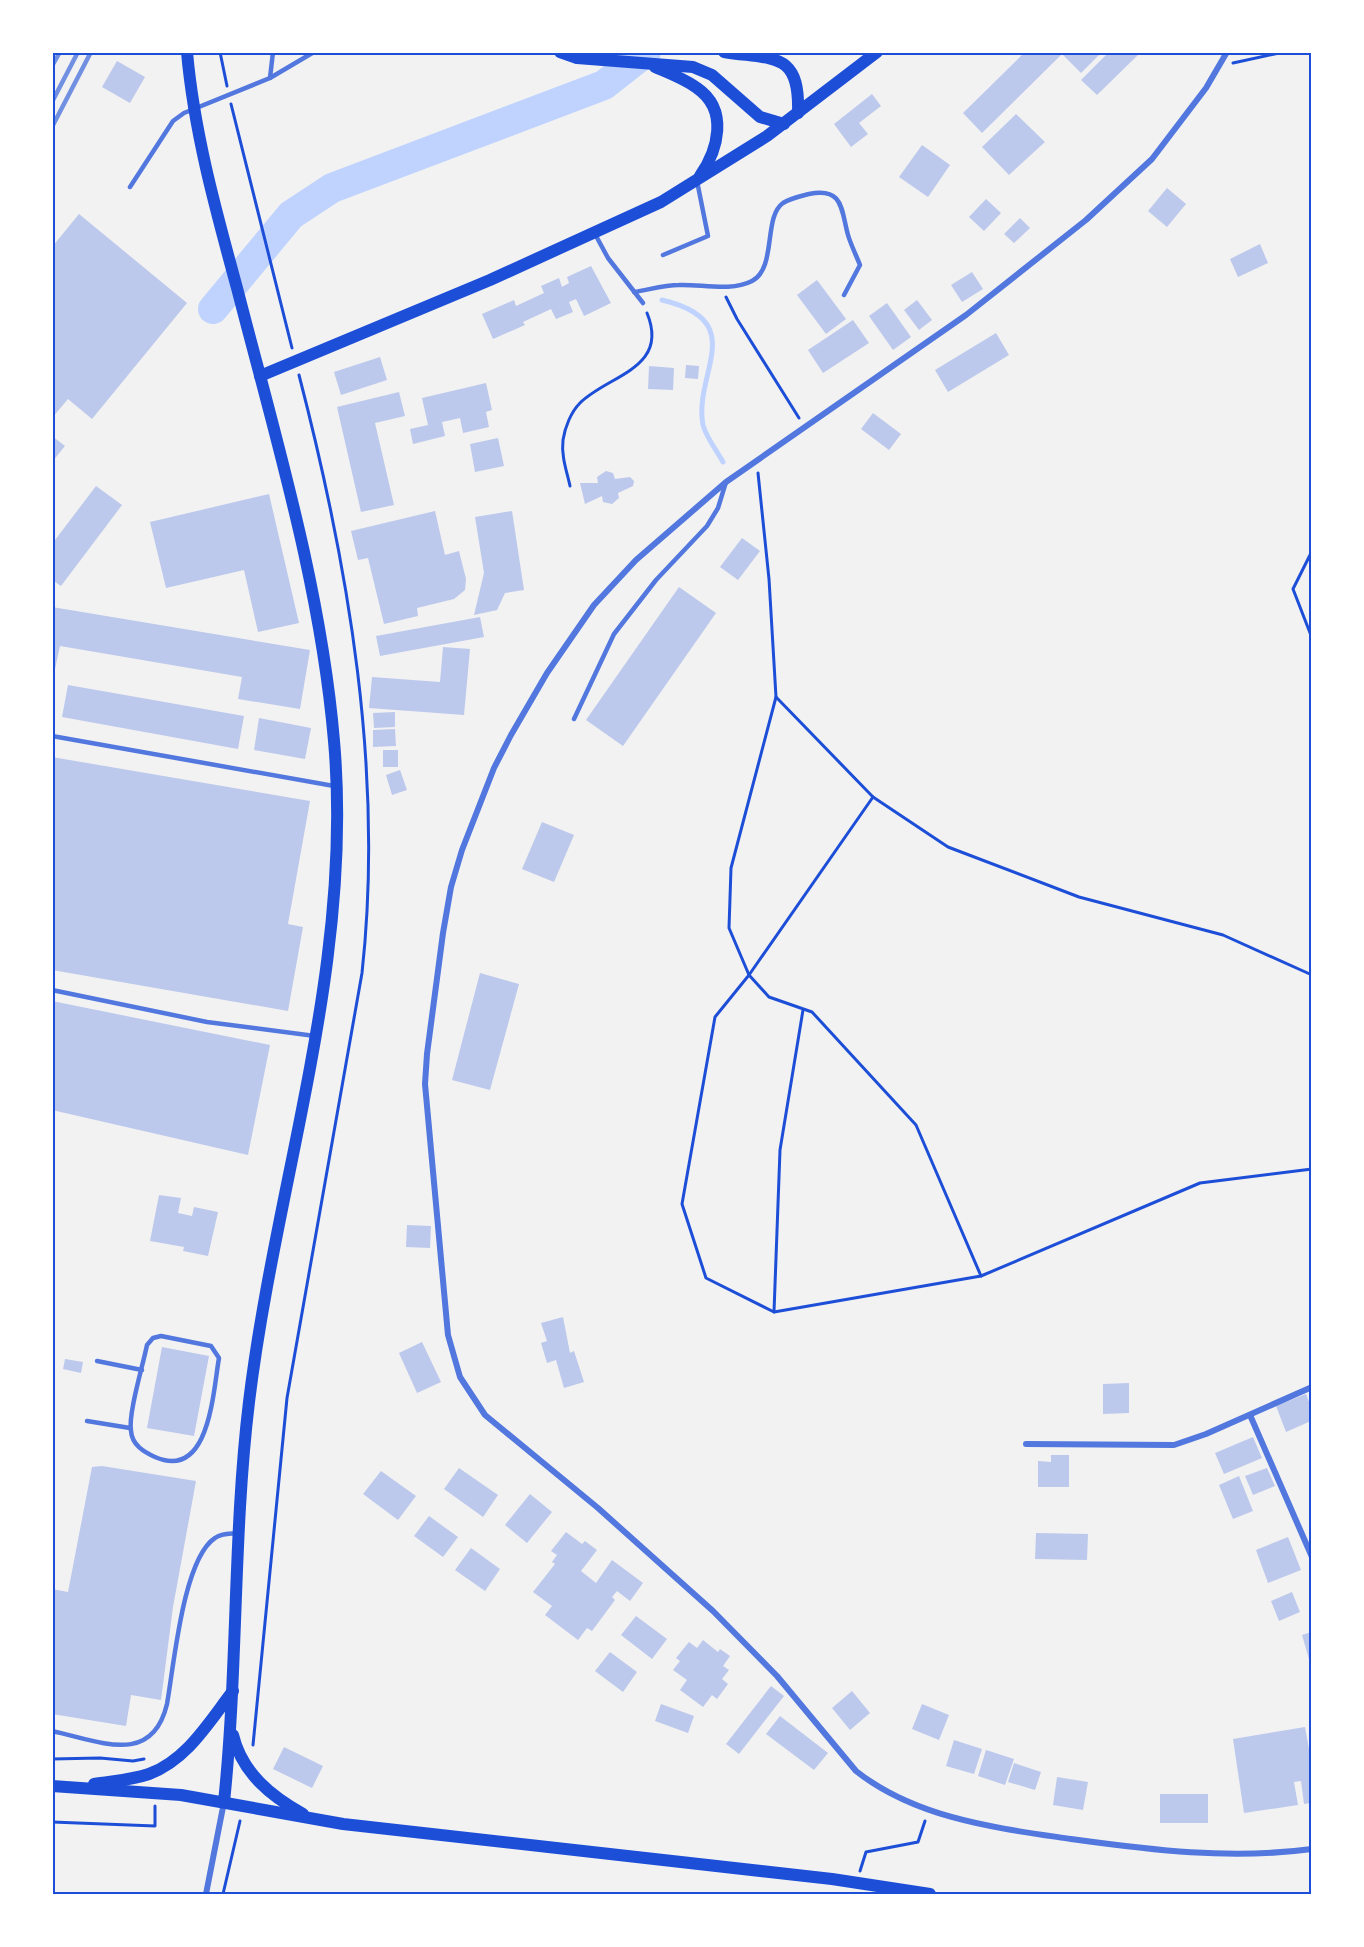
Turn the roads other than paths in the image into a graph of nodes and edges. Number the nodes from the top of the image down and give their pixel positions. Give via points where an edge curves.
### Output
1 (187, 52) edge
2 (273, 52) edge
3 (314, 52) edge
4 (560, 52) edge
5 (724, 52) edge
6 (877, 52) edge
7 (1227, 52) edge
8 (654, 66) junction
9 (270, 78) junction
10 (194, 109) junction
11 (798, 113) junction
12 (784, 124) junction
13 (697, 181) junction
14 (130, 187) dead end
15 (595, 234) junction
16 (663, 255) dead end
17 (634, 292) junction
18 (844, 295) dead end
19 (643, 303) road end
20 (260, 376) junction
21 (726, 482) junction
22 (574, 719) dead end
23 (52, 736) edge
24 (337, 786) junction
25 (52, 990) edge
26 (317, 1036) junction
27 (97, 1361) dead end
28 (142, 1370) junction
29 (1311, 1387) edge
30 (1250, 1415) junction
31 (87, 1421) dead end
32 (130, 1428) junction
33 (1026, 1444) dead end
34 (240, 1533) junction
35 (1311, 1557) edge
36 (233, 1691) junction
37 (232, 1725) junction
38 (52, 1731) edge
39 (52, 1786) edge
40 (79, 1788) junction
41 (224, 1802) junction
42 (311, 1820) junction
43 (1311, 1849) edge
44 (206, 1894) edge
45 (930, 1894) edge

1 - 10 main road
2 - 9 lane
3 - 9 lane
4 - 8 main road via 577,58
5 - 11 main road via 773,60 788,67 798,87
6 - 11 main road
7 - 21 street via 1206,88 1152,159 1086,220 966,315
8 - 12 main road via 681,65 703,70 752,112
8 - 13 main road via 704,92 713,107 717,146
9 - 10 lane
10 - 14 lane via 173,121
10 - 20 main road
11 - 12 main road
12 - 13 main road
13 - 15 main road
13 - 16 lane via 708,236
15 - 17 lane
15 - 20 main road
17 - 18 lane via 676,285 722,286 751,281 763,268 775,215 782,204 824,192 833,195 841,206 860,265
17 - 19 lane
20 - 24 main road via 309,576 329,688
21 - 22 lane via 707,526 656,580 614,634
21 - 43 street via 614,583 570,639 494,768 451,886 425,1084 450,1348 467,1392 485,1415 598,1508 713,1611 777,1676 866,1779 929,1811 993,1826 1165,1852 1223,1854
23 - 24 lane
24 - 26 main road via 338,864
25 - 26 lane via 207,1022
26 - 34 main road via 257,1347 243,1462
27 - 28 lane
28 - 32 lane
28 - 32 lane via 147,1345 161,1336 211,1346 219,1358 204,1439 195,1451 182,1459 157,1458 135,1443
29 - 30 street
30 - 33 street via 1174,1445
30 - 35 street
31 - 32 lane
34 - 36 main road
34 - 38 lane via 215,1538 190,1573 167,1704 162,1724 152,1736 125,1746
36 - 37 main road
36 - 40 main road via 174,1761 147,1775
37 - 41 main road
37 - 42 main road via 238,1751 256,1779 273,1796
39 - 40 main road
40 - 41 main road
41 - 42 main road
41 - 44 street
42 - 45 main road

